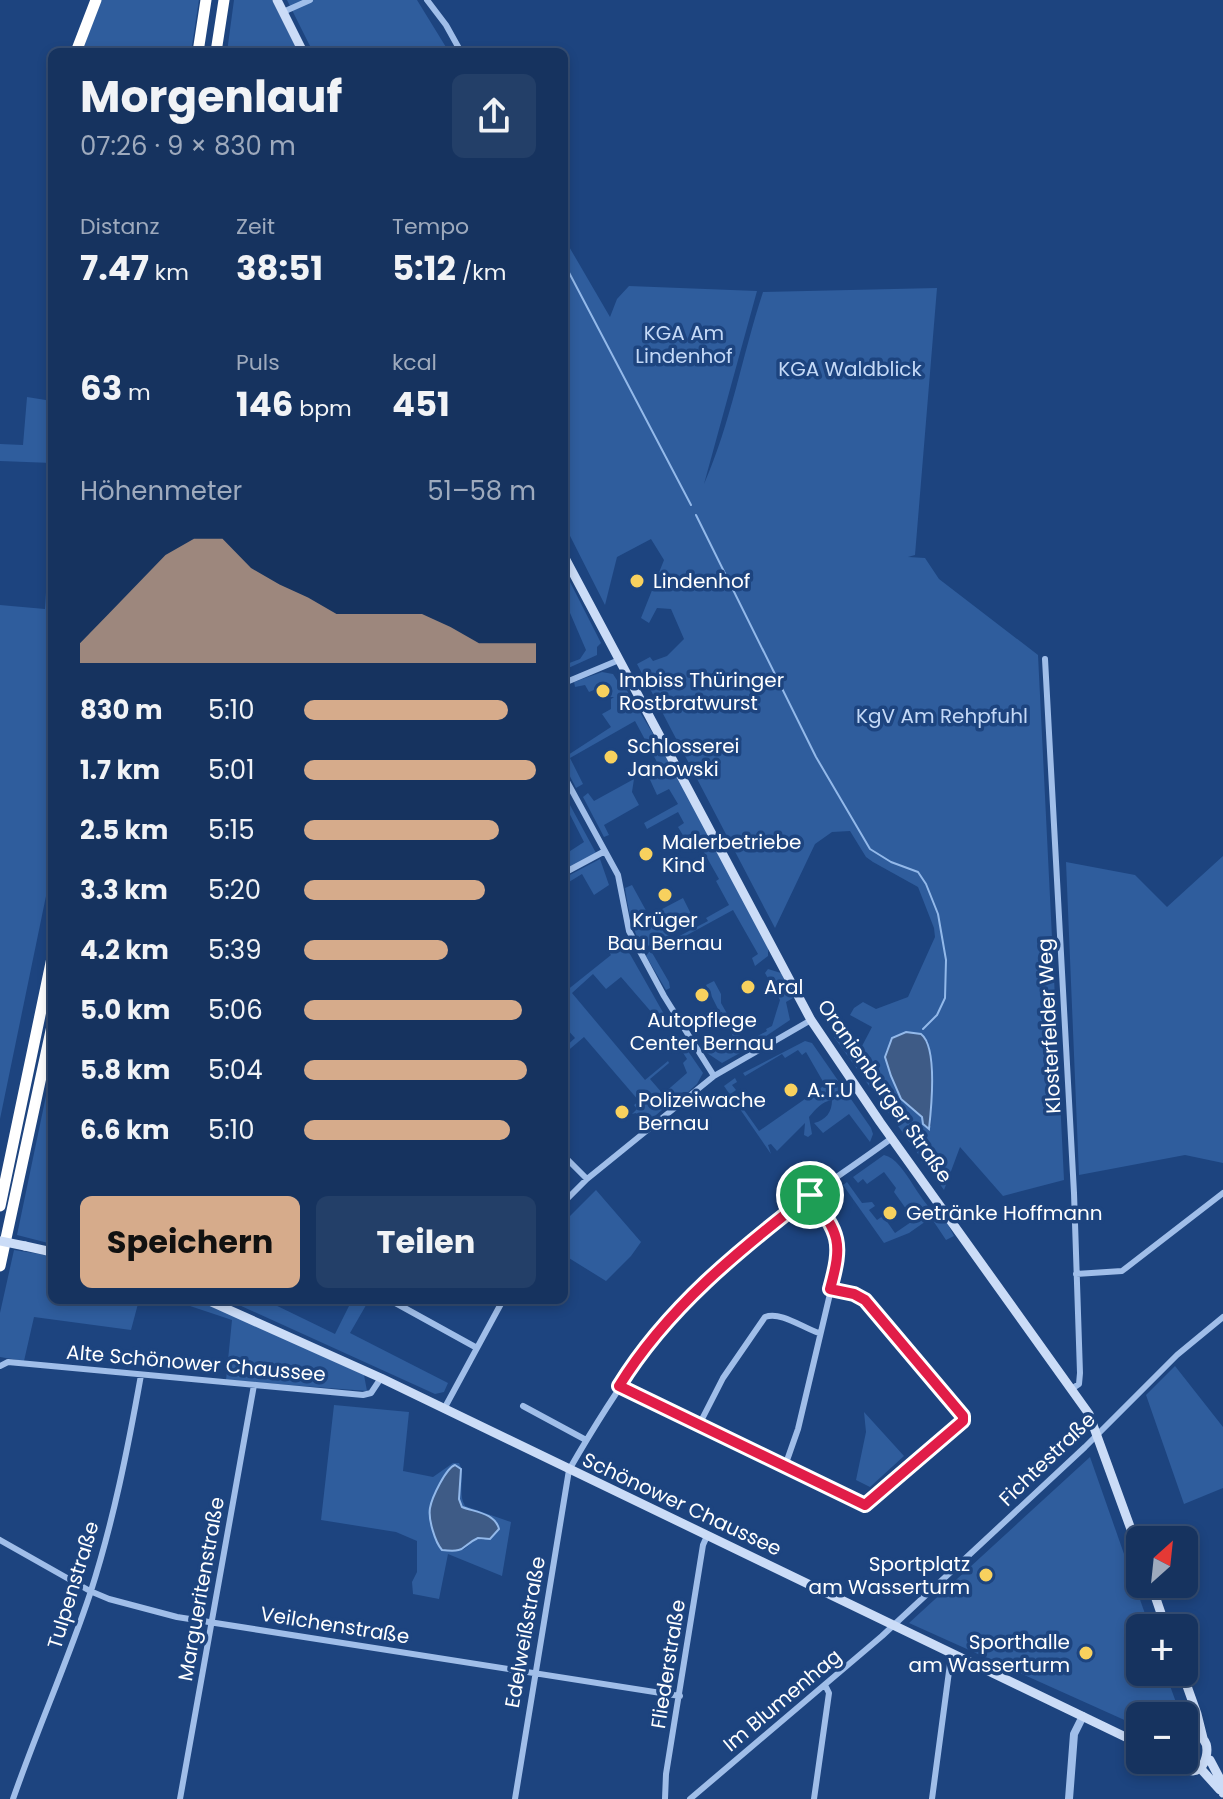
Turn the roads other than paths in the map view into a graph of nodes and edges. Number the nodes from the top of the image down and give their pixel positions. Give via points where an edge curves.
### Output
1 (96, 0) edge
2 (206, 0) edge
3 (224, 0) edge
4 (277, 0) edge
5 (310, 0) edge
6 (427, 0) edge
7 (283, 12) junction
8 (78, 48) edge
9 (199, 48) edge
10 (216, 48) edge
11 (301, 48) edge
12 (459, 48) edge
13 (568, 564) edge
14 (1045, 659) dead end
15 (619, 660) junction
16 (568, 681) edge
17 (568, 783) edge
18 (605, 851) junction
19 (568, 871) edge
20 (48, 977) edge
21 (811, 1020) junction
22 (48, 1044) edge
23 (714, 1076) junction
24 (892, 1138) junction
25 (568, 1160) edge
26 (587, 1179) junction
27 (1223, 1193) edge
28 (810, 1195) junction
29 (568, 1198) edge
30 (0, 1206) edge
31 (0, 1241) edge
32 (48, 1251) edge
33 (0, 1266) edge
34 (1076, 1274) junction
35 (830, 1289) junction
36 (216, 1304) edge
37 (397, 1304) edge
38 (501, 1304) edge
39 (1223, 1317) edge
40 (819, 1333) junction
41 (477, 1348) junction
42 (0, 1366) edge
43 (141, 1375) junction
44 (381, 1378) junction
45 (254, 1385) junction
46 (619, 1386) junction
47 (1073, 1388) junction
48 (523, 1406) dead end
49 (444, 1409) junction
50 (699, 1425) junction
51 (1098, 1434) junction
52 (586, 1440) junction
53 (785, 1466) junction
54 (569, 1470) junction
55 (1130, 1526) edge
56 (707, 1536) junction
57 (0, 1540) edge
58 (90, 1591) junction
59 (212, 1622) junction
60 (893, 1625) junction
61 (954, 1655) junction
62 (534, 1673) junction
63 (825, 1685) junction
64 (680, 1696) junction
65 (1083, 1716) junction
66 (1198, 1722) edge
67 (1126, 1737) edge
68 (1198, 1738) edge
69 (1203, 1738) junction
70 (1210, 1760) junction
71 (1201, 1769) joint
72 (13, 1799) edge
73 (180, 1799) edge
74 (515, 1799) edge
75 (665, 1799) edge
76 (690, 1799) edge
77 (814, 1799) edge
78 (932, 1799) edge
79 (1069, 1799) edge

1 - 8 highway
2 - 9 highway
3 - 10 highway
4 - 7 main road
5 - 7 street
6 - 12 street
7 - 11 main road
13 - 15 main road, Oranienburger Straße
14 - 34 street, Klosterfelder Weg
15 - 16 street
15 - 21 main road, Oranienburger Straße
17 - 18 street
18 - 19 street
18 - 23 street via 618,875 629,931
20 - 30 highway
21 - 23 street
21 - 24 main road, Oranienburger Straße
22 - 33 highway
23 - 26 street
24 - 28 street, Edelweißstraße
24 - 47 main road, Oranienburger Straße
25 - 26 street
26 - 29 street
27 - 34 street via 1122,1271
28 - 35 street via 839,1243
28 - 46 street, Edelweißstraße via 700,1287
31 - 32 main road, bridge
34 - 47 street, Klosterfelder Weg via 1080,1373
35 - 40 street
35 - 53 street via 865,1300 963,1421 868,1505
36 - 44 main road, Schönower Chaussee
37 - 41 street
38 - 41 street
39 - 51 street, Fichtestraße
40 - 50 street via 778,1316 765,1317 723,1378
40 - 53 street
41 - 49 street
42 - 43 street, Alte Schönower Chaussee via 8,1362
43 - 45 street, Alte Schönower Chaussee
43 - 58 street, Tulpenstraße
44 - 45 street, Alte Schönower Chaussee via 371,1393 363,1395
44 - 49 main road, Schönower Chaussee
45 - 59 street, Margueritenstraße
46 - 50 street
46 - 52 street, Edelweißstraße
47 - 51 main road, Oranienburger Straße
48 - 52 street
49 - 54 main road, Schönower Chaussee
50 - 53 street
51 - 55 main road, Oranienburger Straße
51 - 60 street, Fichtestraße
52 - 54 street, Edelweißstraße
54 - 56 main road, Schönower Chaussee
54 - 62 street, Edelweißstraße
56 - 60 main road, Schönower Chaussee
56 - 64 street, Fliederstraße
57 - 58 street, Veilchenstraße
58 - 59 street, Veilchenstraße via 143,1609
58 - 72 street, Tulpenstraße
59 - 62 street, Veilchenstraße
59 - 73 street, Margueritenstraße
60 - 61 main road, Schönower Chaussee
60 - 63 street, Im Blumenhag
61 - 65 main road, Schönower Chaussee
61 - 78 street
62 - 64 street, Veilchenstraße
62 - 74 street, Edelweißstraße
63 - 76 street, Im Blumenhag
63 - 77 street via 829,1693
64 - 75 street, Fliederstraße
65 - 67 main road, Schönower Chaussee
65 - 79 street via 1074,1734
66 - 69 main road
68 - 69 main road
69 - 70 main road via 1211,1749
70 - 71 main road
70 - 71 main road via 1223,1793

